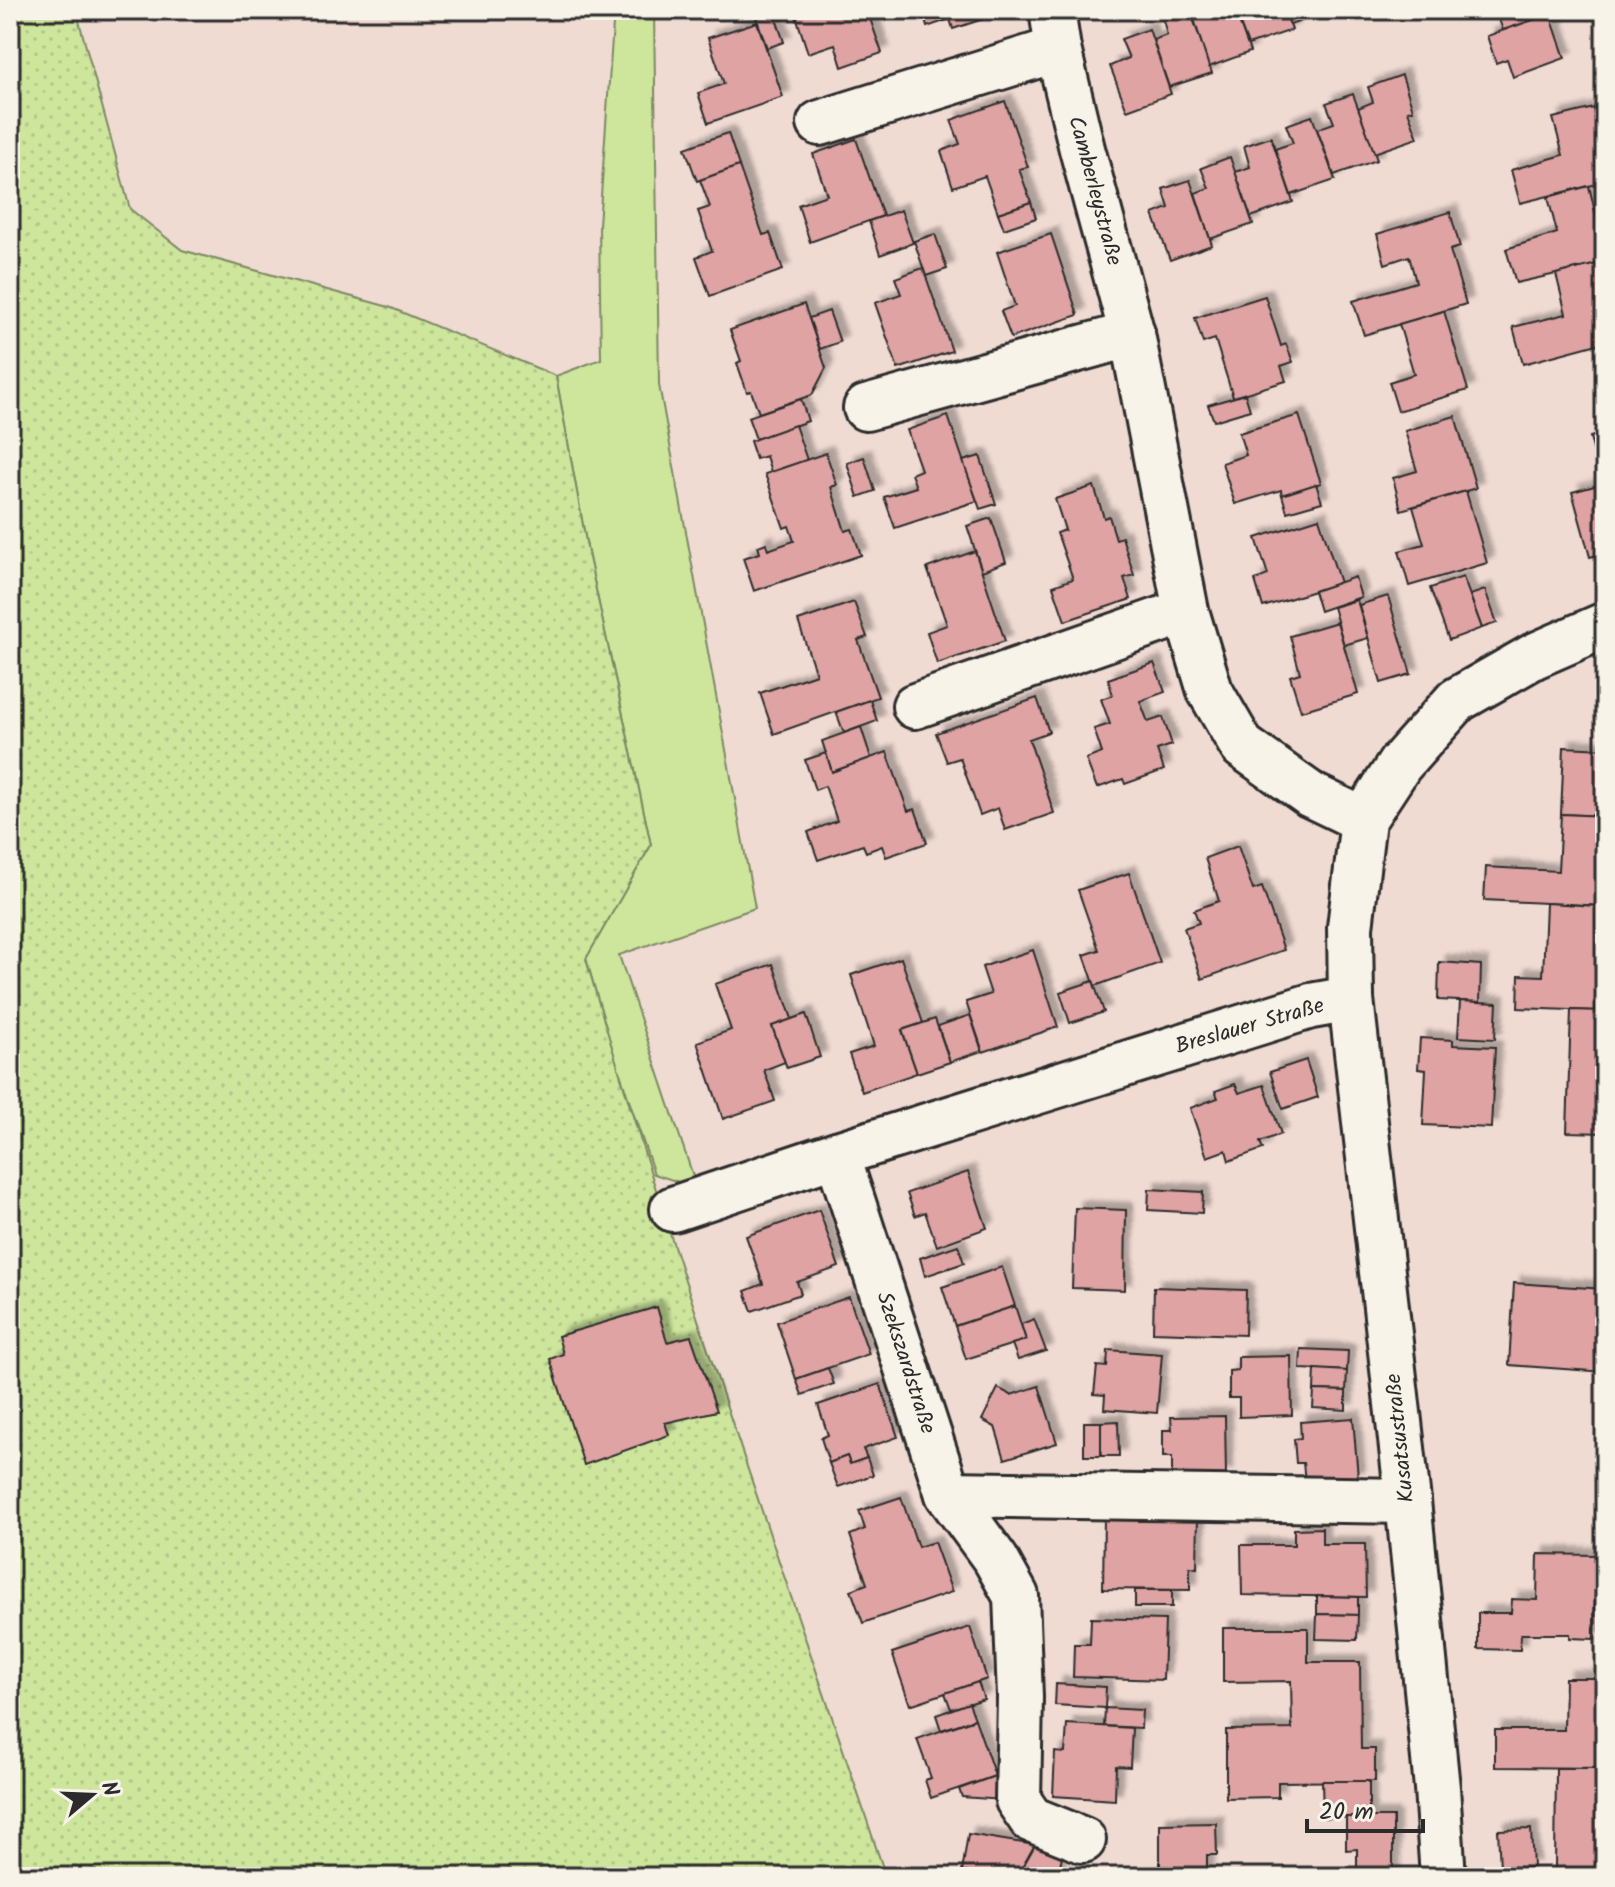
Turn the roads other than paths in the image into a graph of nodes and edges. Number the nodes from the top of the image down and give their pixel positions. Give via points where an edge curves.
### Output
1 (1055, 30) edge
2 (820, 123) dead end
3 (1132, 334) junction
4 (866, 408) dead end
5 (1186, 611) junction
6 (1605, 625) edge
7 (915, 706) dead end
8 (1363, 820) junction
9 (1351, 999) junction
10 (837, 1154) junction
11 (673, 1209) dead end
12 (948, 1494) junction
13 (1408, 1501) junction
14 (1083, 1840) dead end
15 (1443, 1877) edge

1 - 2 street, Camberleystraße
1 - 3 street, Camberleystraße
3 - 4 street
3 - 5 street, Camberleystraße
5 - 7 street
5 - 8 street, Camberleystraße via 1210,691 1242,746 1311,795
6 - 8 street, Breslauer Straße via 1534,656 1457,700 1400,764
8 - 9 street, Breslauer Straße via 1350,927
9 - 10 street, Breslauer Straße via 1311,1006
9 - 13 street, Kusatsustraße
10 - 11 street, Breslauer Straße
10 - 12 street, Szekszardstraße
12 - 13 street
12 - 14 street, Szekszardstraße via 1016,1596 1018,1800 1031,1819
13 - 15 street, Kusatsustraße

